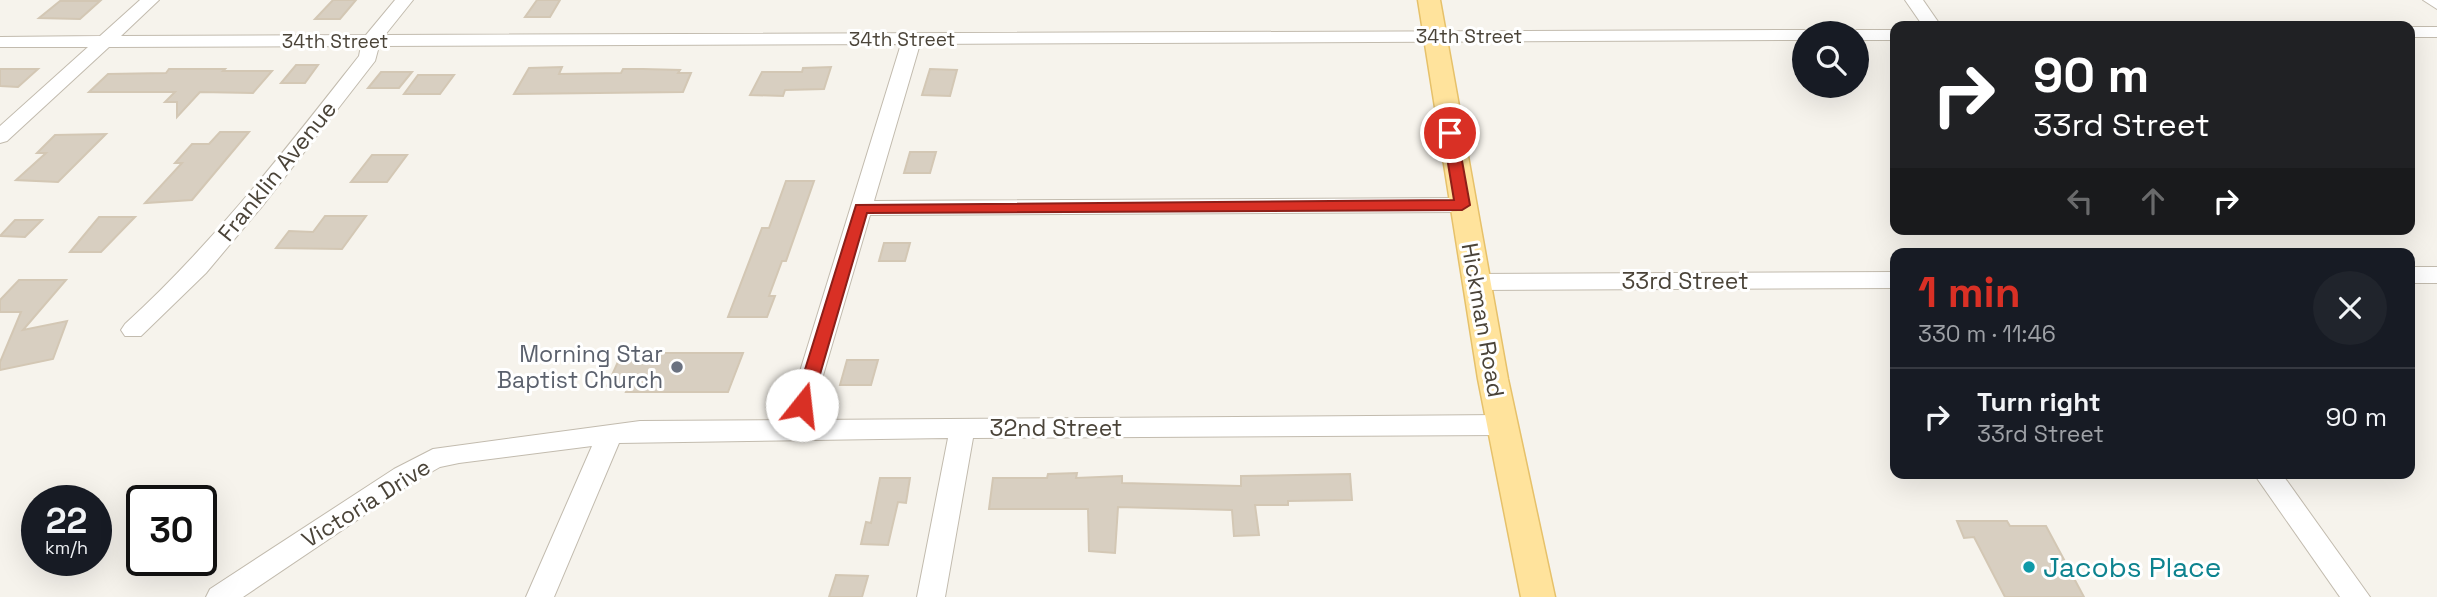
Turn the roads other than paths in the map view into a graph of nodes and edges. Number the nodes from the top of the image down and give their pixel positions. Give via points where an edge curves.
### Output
1 (150, 0) edge
2 (404, 0) edge
3 (1429, 0) edge
4 (1913, 0) edge
5 (2432, 0) edge
6 (2437, 4) edge
7 (1928, 21) edge
8 (2415, 32) edge
9 (2437, 32) edge
10 (1792, 35) edge
11 (1869, 35) edge
12 (1890, 35) edge
13 (1434, 36) junction
14 (912, 39) junction
15 (371, 41) junction
16 (104, 42) junction
17 (0, 43) edge
18 (0, 137) edge
19 (1462, 205) junction
20 (861, 208) junction
21 (2415, 275) edge
22 (2437, 275) edge
23 (1890, 280) edge
24 (1476, 282) junction
25 (133, 330) dead end
26 (1502, 425) junction
27 (962, 429) junction
28 (795, 430) junction
29 (610, 435) junction
30 (2271, 479) edge
31 (220, 597) edge
32 (540, 597) edge
33 (931, 597) edge
34 (1538, 597) edge
35 (2356, 597) edge

1 - 16 street
2 - 15 street, Franklin Avenue
3 - 13 main road, Hickman Road
4 - 7 street
5 - 6 street
8 - 9 street
10 - 13 street, 34th Street
11 - 12 street
13 - 14 street, 34th Street
13 - 19 main road, Hickman Road
14 - 15 street, 34th Street
14 - 20 street
15 - 16 street, 34th Street
15 - 25 street, Franklin Avenue via 368,57 220,243
16 - 17 street, 34th Street
16 - 18 street
19 - 20 street
19 - 24 main road, Hickman Road
20 - 28 street
21 - 22 street
23 - 24 street, 33rd Street
24 - 26 main road, Hickman Road
26 - 27 street, 32nd Street
26 - 34 main road, Hickman Road
27 - 28 street, 32nd Street
27 - 33 street
28 - 29 street, 32nd Street
29 - 31 street, Victoria Drive via 433,459
29 - 32 street
30 - 35 street

